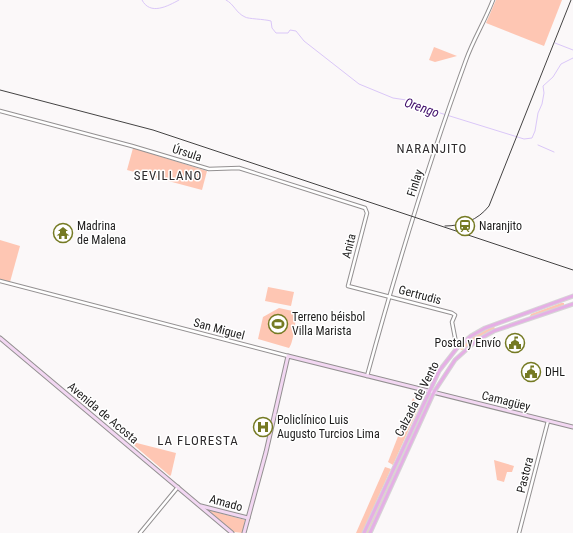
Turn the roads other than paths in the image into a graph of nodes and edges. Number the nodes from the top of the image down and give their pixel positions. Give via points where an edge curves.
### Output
1 (494, 0) edge
2 (0, 111) edge
3 (366, 210) joint
4 (0, 281) edge
5 (348, 286) joint
6 (573, 296) edge
7 (390, 297) junction
8 (564, 299) junction
9 (573, 304) edge
10 (567, 306) junction
11 (526, 313) junction
12 (528, 320) junction
13 (0, 338) edge
14 (458, 348) junction
15 (462, 353) junction
16 (288, 356) junction
17 (444, 363) junction
18 (449, 367) junction
19 (368, 376) junction
20 (429, 391) junction
21 (434, 392) junction
22 (548, 421) junction
23 (573, 427) edge
24 (179, 487) junction
25 (200, 506) junction
26 (248, 518) junction
27 (140, 533) edge
28 (232, 533) edge
29 (244, 533) edge
30 (364, 533) edge
31 (370, 533) edge
32 (519, 533) edge

1 - 7 street, Finlay via 467,57 448,110
2 - 3 street, Úrsula via 208,169 239,168
3 - 5 street, Anita
4 - 16 street, San Miguel
5 - 7 street, Gertrudis
6 - 8 main road, Calzada de Vento
7 - 14 street, Gertrudis via 455,315 452,322
7 - 19 street, Finlay
8 - 10 main road
8 - 11 main road, Calzada de Vento
9 - 10 main road, Calzada de Vento
10 - 12 main road, Calzada de Vento
11 - 12 main road
11 - 14 main road, Calzada de Vento via 485,328
12 - 15 main road, Calzada de Vento via 494,331
13 - 24 main road, Avenida de Acosta
14 - 15 main road
14 - 17 main road, Calzada de Vento
15 - 18 main road, Calzada de Vento
16 - 19 main road, San Miguel
16 - 26 main road
17 - 18 main road
17 - 20 main road, Calzada de Vento
18 - 21 main road, Calzada de Vento
19 - 20 main road, San Miguel
20 - 21 main road, San Miguel
20 - 30 main road, Calzada de Vento
21 - 22 main road, Camagüey
21 - 31 main road, Calzada de Vento
22 - 23 main road, Camagüey
22 - 32 street, Pastora
24 - 25 main road, Avenida de Acosta
24 - 27 street
25 - 26 main road, Amado
25 - 28 main road, Avenida de Acosta
26 - 29 main road

